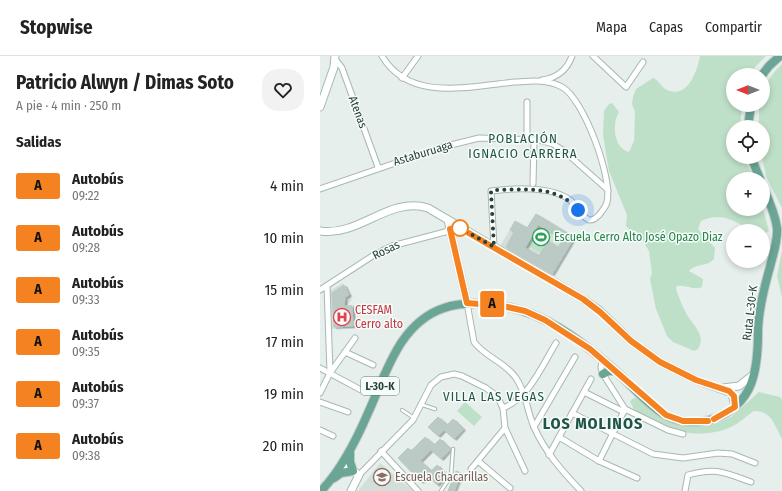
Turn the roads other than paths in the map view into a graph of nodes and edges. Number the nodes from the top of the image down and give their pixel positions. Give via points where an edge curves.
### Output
1 (382, 56) edge
2 (418, 56) edge
3 (572, 56) edge
4 (592, 56) edge
5 (780, 56) edge
6 (335, 58) edge
7 (643, 62) dead end
8 (767, 68) edge
9 (402, 78) junction
10 (541, 80) junction
11 (527, 102) dead end
12 (320, 108) edge
13 (527, 140) junction
14 (534, 140) junction
15 (378, 167) junction
16 (533, 184) dead end
17 (320, 188) edge
18 (608, 190) junction
19 (770, 205) edge
20 (448, 220) junction
21 (460, 228) junction
22 (450, 229) junction
23 (320, 231) edge
24 (494, 247) junction
25 (327, 286) junction
26 (320, 290) edge
27 (467, 303) junction
28 (355, 338) dead end
29 (556, 343) dead end
30 (345, 352) junction
31 (575, 357) dead end
32 (602, 360) junction
33 (373, 366) dead end
34 (320, 368) edge
35 (615, 371) junction
36 (330, 373) junction
37 (603, 374) junction
38 (754, 374) junction
39 (591, 379) dead end
40 (721, 388) junction
41 (361, 390) dead end
42 (584, 392) junction
43 (320, 393) edge
44 (524, 394) junction
45 (320, 402) edge
46 (420, 404) junction
47 (735, 407) junction
48 (503, 408) junction
49 (435, 409) dead end
50 (402, 410) dead end
51 (625, 410) junction
52 (348, 412) dead end
53 (572, 413) junction
54 (414, 418) junction
55 (534, 427) junction
56 (506, 428) junction
57 (320, 430) edge
58 (683, 434) dead end
59 (612, 435) junction
60 (333, 436) dead end
61 (559, 437) junction
62 (352, 446) junction
63 (453, 449) dead end
64 (381, 451) junction
65 (549, 455) junction
66 (478, 461) junction
67 (599, 461) junction
68 (754, 463) dead end
69 (343, 464) junction
70 (471, 468) dead end
71 (524, 471) dead end
72 (356, 473) junction
73 (637, 478) dead end
74 (330, 482) junction
75 (752, 482) dead end
76 (510, 488) dead end
77 (321, 491) edge
78 (351, 491) edge
79 (418, 491) edge
80 (441, 491) edge
81 (581, 491) edge
82 (685, 491) edge

1 - 9 street
2 - 9 street
3 - 10 street via 566,68 559,74
4 - 7 street via 626,87
5 - 8 main road
6 - 12 street via 326,96
6 - 15 street, Atenas via 342,68
9 - 10 street via 415,85 430,88
10 - 18 street via 563,88 576,100 593,133
11 - 13 street
13 - 14 street, Astaburuaga
13 - 15 street, Astaburuaga via 470,139
14 - 16 street
14 - 18 street, Astaburuaga via 548,142 561,149
15 - 17 street, Astaburuaga
18 - 24 street via 607,204 597,217 591,220 567,198 552,192 492,191
19 - 38 main road, Ruta L-30-K / L-30-K via 777,237 759,318
20 - 21 street
20 - 22 street
20 - 23 street via 428,208 407,205 343,230
21 - 22 street, Rosas
21 - 24 street
22 - 25 street, Rosas via 392,246
22 - 27 street
24 - 40 street via 583,299 631,341 660,362 696,380
25 - 26 street, Rosas
25 - 36 street
27 - 32 main road, L-30-K via 503,306 535,315 572,336
27 - 44 street via 474,342 511,372
27 - 62 main road, L-30-K via 434,312 423,319 408,335 389,365
28 - 30 street
29 - 44 street
30 - 33 street
30 - 36 street
31 - 55 street
32 - 35 main road, L-30-K
32 - 37 street
34 - 36 street
35 - 37 main road
35 - 47 main road, L-30-K via 655,407 677,420 708,421
36 - 41 street
36 - 43 street
37 - 51 street
38 - 40 street via 739,386
38 - 47 main road, L-30-K via 745,396
39 - 42 street
40 - 47 street via 732,393
42 - 51 street
42 - 53 street
44 - 48 street
44 - 55 street
45 - 52 street
46 - 48 street via 434,382 441,377 454,374 492,391
46 - 49 lane
46 - 54 street
48 - 56 street
50 - 54 lane
51 - 58 street via 668,430
51 - 59 street
53 - 59 street
53 - 61 street
54 - 64 street
55 - 65 street
56 - 66 street
56 - 71 street
57 - 60 street
59 - 67 street
59 - 68 street via 658,456 683,458 718,453 732,454
61 - 65 street
61 - 67 street
62 - 69 main road, L-30-K
62 - 72 main road via 350,458
63 - 80 lane via 451,476
64 - 72 street
64 - 79 street
65 - 81 street
66 - 70 street
66 - 76 street
67 - 73 street
69 - 72 street
69 - 74 main road, L-30-K
72 - 74 main road via 342,473
72 - 78 street
74 - 77 main road, L-30-K
75 - 82 street via 715,470 702,471 688,474

